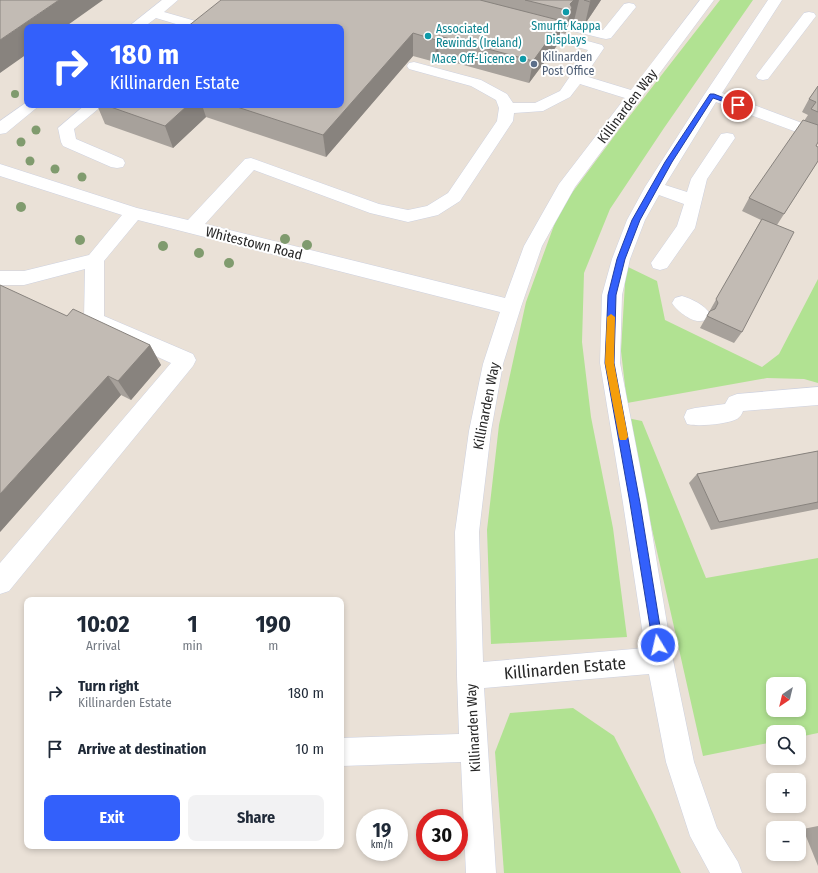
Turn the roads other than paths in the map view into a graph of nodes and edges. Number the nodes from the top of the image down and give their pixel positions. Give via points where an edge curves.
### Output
1 (171, 0) edge
2 (708, 0) edge
3 (775, 0) edge
4 (629, 7) dead end
5 (154, 13) junction
6 (205, 16) edge
7 (809, 16) dead end
8 (139, 24) edge
9 (187, 24) edge
10 (195, 24) edge
11 (562, 24) edge
12 (519, 26) edge
13 (764, 47) junction
14 (414, 66) dead end
15 (763, 76) dead end
16 (576, 78) junction
17 (712, 95) junction
18 (635, 96) junction
19 (28, 108) edge
20 (91, 108) edge
21 (507, 108) junction
22 (0, 129) edge
23 (818, 135) edge
24 (727, 138) dead end
25 (117, 163) dead end
26 (0, 170) edge
27 (654, 187) junction
28 (694, 201) junction
29 (134, 213) junction
30 (191, 228) junction
31 (95, 260) junction
32 (660, 263) dead end
33 (0, 278) edge
34 (682, 303) dead end
35 (510, 307) junction
36 (700, 314) dead end
37 (818, 396) edge
38 (695, 417) dead end
39 (0, 582) edge
40 (660, 660) junction
41 (470, 676) junction
42 (474, 748) junction
43 (344, 752) edge
44 (481, 873) edge
45 (727, 873) edge

1 - 5 street
2 - 18 street, Killinarden Way
3 - 13 street
4 - 11 street via 606,35
5 - 8 street
5 - 9 street
6 - 10 street
7 - 13 street
12 - 16 street via 597,48
13 - 15 street
13 - 17 street
14 - 21 street via 476,84 502,97
16 - 18 street
16 - 21 street via 565,94 538,108
17 - 23 street
17 - 27 street
18 - 35 street, Killinarden Way via 568,184 533,246
19 - 22 street
20 - 25 street via 66,128 68,142
21 - 30 street via 505,121 454,197 432,211 408,216 376,209 251,163
24 - 28 street via 699,179
26 - 29 street, Whitestown Road
27 - 28 street
27 - 40 street via 636,220 621,259 612,295 610,363
28 - 32 street via 686,228
29 - 30 street, Whitestown Road
29 - 31 street
30 - 35 street, Whitestown Road
31 - 33 street via 24,278
31 - 39 street via 94,320 186,360
34 - 36 street
35 - 41 street, Killinarden Way via 494,364 480,431 467,532
37 - 38 street via 737,403 731,412
40 - 41 street, Killinarden Estate
40 - 45 street via 680,762 705,836
41 - 42 street, Killinarden Way
42 - 43 street
42 - 44 street, Killinarden Way

